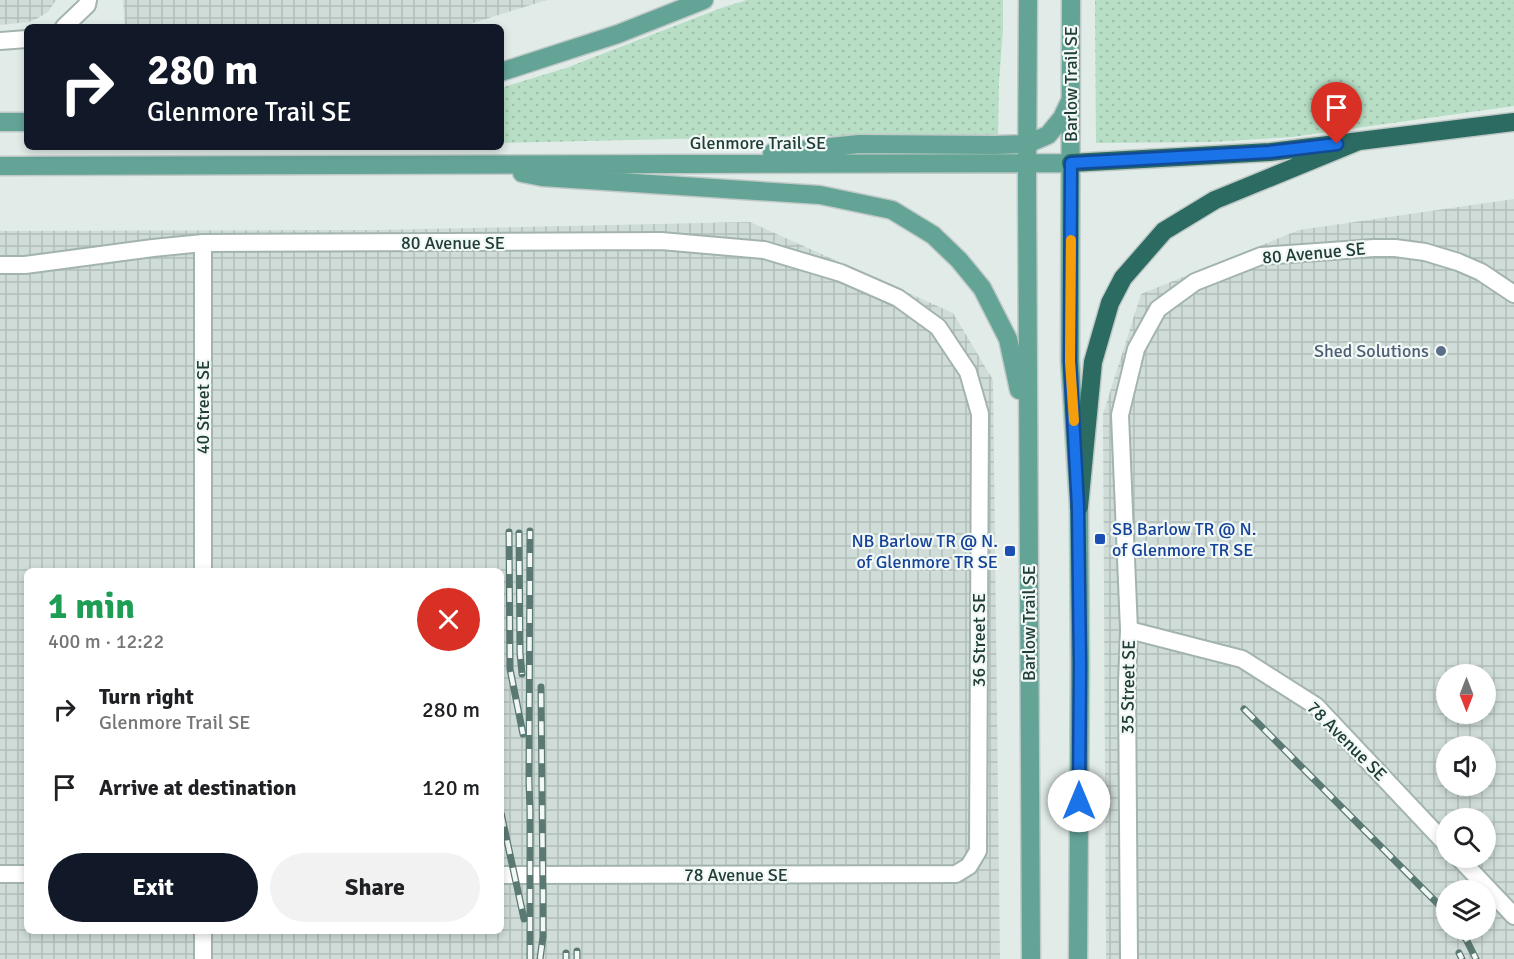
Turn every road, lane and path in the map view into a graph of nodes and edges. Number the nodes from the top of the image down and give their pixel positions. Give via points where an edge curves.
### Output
1 (704, 0) edge
2 (1028, 0) edge
3 (1071, 0) edge
4 (87, 2) edge
5 (67, 24) edge
6 (24, 39) edge
7 (0, 40) edge
8 (504, 71) edge
9 (1071, 99) junction
10 (0, 122) edge
11 (24, 122) edge
12 (1514, 122) edge
13 (1359, 141) junction
14 (1027, 144) junction
15 (1027, 163) junction
16 (1071, 163) junction
17 (671, 164) junction
18 (471, 165) junction
19 (0, 166) edge
20 (203, 243) junction
21 (0, 265) edge
22 (1514, 294) edge
23 (898, 298) joint
24 (1120, 415) joint
25 (1028, 455) junction
26 (1078, 507) junction
27 (203, 568) edge
28 (1129, 630) junction
29 (1436, 833) edge
30 (969, 866) joint
31 (1469, 868) edge
32 (0, 874) edge
33 (24, 874) edge
34 (504, 875) edge
35 (1514, 916) edge
36 (203, 934) edge
37 (203, 959) edge
38 (1031, 959) edge
39 (1078, 959) edge
40 (1129, 959) edge

1 - 8 main road via 618,34
2 - 14 main road, Barlow Trail SE
3 - 9 main road, Barlow Trail SE
4 - 5 street
6 - 7 street
9 - 14 main road via 1048,135
9 - 16 main road, Barlow Trail SE
10 - 11 main road
12 - 13 highway, Glenmore Trail SE
13 - 16 highway, Glenmore Trail SE via 1269,152
13 - 26 highway via 1215,200 1164,231 1123,278 1110,303 1093,362
14 - 15 main road, Barlow Trail SE
14 - 17 main road via 859,144
15 - 16 main road, Glenmore Trail SE
15 - 17 main road, Glenmore Trail SE
15 - 25 main road, Barlow Trail SE
16 - 26 main road, Barlow Trail SE via 1070,361
17 - 18 main road, Glenmore Trail SE
18 - 19 main road, Glenmore Trail SE
18 - 25 main road via 542,177 820,195 892,210 933,235 982,288 1008,339 1018,379
20 - 21 street, 80 Avenue SE
20 - 23 street, 80 Avenue SE via 661,242 764,250 841,273
20 - 27 street, 40 Street SE
22 - 24 street, 80 Avenue SE via 1481,272 1425,252 1374,248 1261,256 1195,282 1158,309 1136,349
23 - 30 street, 36 Street SE via 938,327 968,372 980,414 978,851
24 - 28 street, 35 Street SE
25 - 38 main road, Barlow Trail SE
26 - 39 main road, Barlow Trail SE
28 - 29 street, 78 Avenue SE via 1242,659 1316,706
28 - 40 street, 35 Street SE
30 - 34 street, 78 Avenue SE via 956,874
31 - 35 street
32 - 33 street
36 - 37 street

